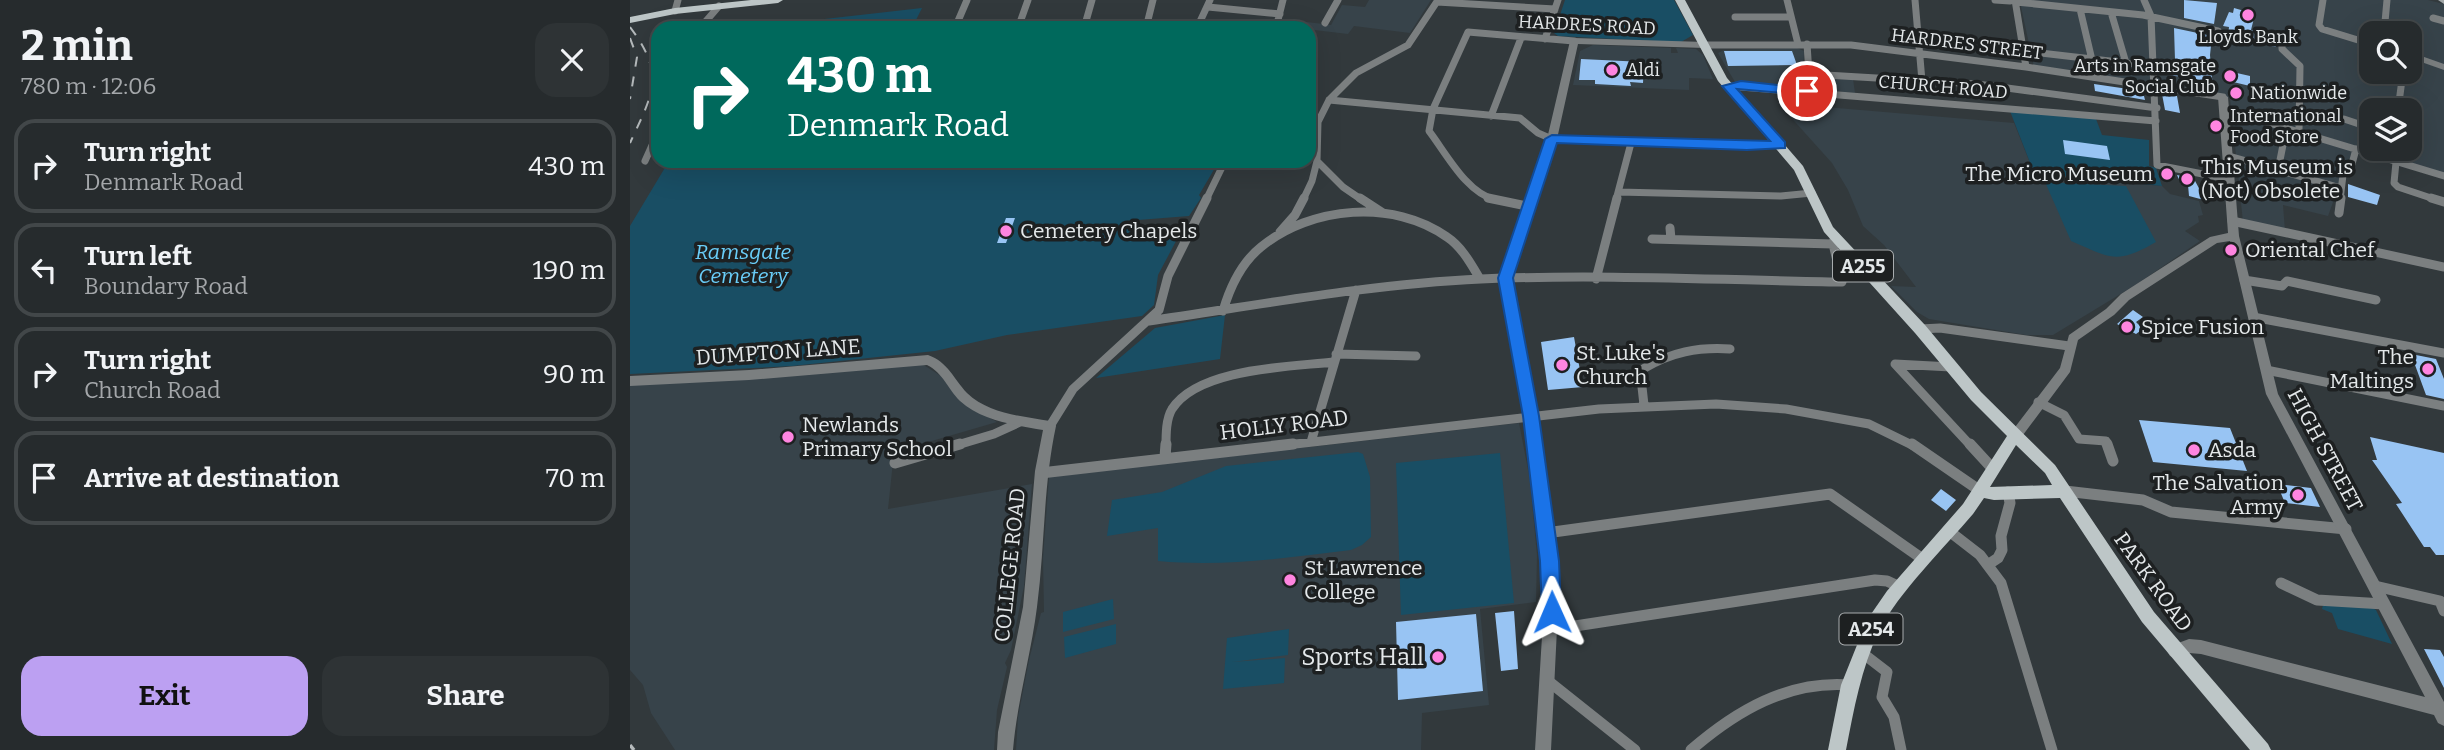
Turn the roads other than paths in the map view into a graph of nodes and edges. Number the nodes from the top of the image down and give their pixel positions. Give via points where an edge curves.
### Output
1 (678, 0) edge
2 (778, 0) edge
3 (967, 0) edge
4 (1028, 0) edge
5 (1092, 0) edge
6 (1153, 0) edge
7 (1283, 0) edge
8 (1338, 0) edge
9 (1558, 0) edge
10 (1680, 0) edge
11 (1787, 0) edge
12 (1915, 0) edge
13 (1995, 0) edge
14 (2144, 0) edge
15 (2323, 0) edge
16 (2387, 0) edge
17 (763, 1) edge
18 (1437, 1) edge
19 (2014, 1) edge
20 (1209, 4) edge
21 (719, 6) junction
22 (1555, 9) junction
23 (2080, 9) junction
24 (675, 11) junction
25 (2111, 12) junction
26 (1280, 14) junction
27 (2151, 16) junction
28 (1735, 17) dead end
29 (1791, 17) junction
30 (2433, 18) dead end
31 (630, 20) edge
32 (706, 21) edge
33 (958, 21) edge
34 (1020, 21) edge
35 (1086, 21) edge
36 (1148, 21) edge
37 (1200, 21) edge
38 (1278, 21) edge
39 (2385, 21) edge
40 (2444, 21) edge
41 (1325, 23) dead end
42 (2218, 31) dead end
43 (1521, 38) junction
44 (1545, 39) junction
45 (2282, 40) dead end
46 (2359, 40) edge
47 (1574, 41) junction
48 (1798, 44) junction
49 (1807, 44) junction
50 (1705, 45) junction
51 (2024, 51) junction
52 (1922, 53) junction
53 (2092, 59) junction
54 (2422, 59) edge
55 (2126, 63) junction
56 (2153, 66) junction
57 (2026, 67) junction
58 (2444, 67) edge
59 (2096, 77) junction
60 (1922, 81) junction
61 (2154, 85) junction
62 (1728, 86) junction
63 (1329, 100) junction
64 (2223, 103) junction
65 (2157, 108) junction
66 (1433, 109) junction
67 (1491, 116) junction
68 (2344, 119) dead end
69 (2156, 121) junction
70 (2359, 124) edge
71 (2299, 130) junction
72 (1552, 139) junction
73 (1631, 143) junction
74 (1781, 145) junction
75 (2283, 145) dead end
76 (651, 148) edge
77 (2356, 149) junction
78 (2359, 150) edge
79 (2229, 156) junction
80 (651, 157) edge
81 (1317, 161) junction
82 (2392, 161) joint
83 (1316, 164) edge
84 (1222, 168) edge
85 (1315, 168) edge
86 (2278, 170) junction
87 (2444, 176) edge
88 (2228, 179) junction
89 (2341, 188) junction
90 (1619, 192) junction
91 (1812, 193) junction
92 (2444, 202) edge
93 (1531, 207) junction
94 (2339, 213) dead end
95 (1384, 214) junction
96 (2232, 221) junction
97 (1670, 228) dead end
98 (2234, 236) junction
99 (1275, 237) junction
100 (1652, 239) dead end
101 (1671, 239) junction
102 (1834, 240) junction
103 (2444, 267) edge
104 (1505, 278) junction
105 (1480, 279) junction
106 (1596, 279) junction
107 (2245, 280) junction
108 (1356, 290) junction
109 (2376, 300) dead end
110 (1223, 311) junction
111 (2253, 317) junction
112 (1149, 321) junction
113 (1920, 329) junction
114 (2069, 346) junction
115 (1730, 349) dead end
116 (2444, 353) edge
117 (1416, 356) dead end
118 (1335, 358) junction
119 (1951, 367) junction
120 (2266, 370) junction
121 (630, 381) edge
122 (2038, 402) junction
123 (1644, 405) junction
124 (2444, 406) edge
125 (1531, 416) junction
126 (1020, 422) junction
127 (1050, 426) junction
128 (2015, 435) junction
129 (1311, 442) junction
130 (1165, 457) junction
131 (2113, 461) dead end
132 (895, 463) dead end
133 (1041, 473) junction
134 (1985, 479) junction
135 (2065, 491) junction
136 (2008, 492) junction
137 (2346, 529) junction
138 (1949, 531) junction
139 (1546, 533) junction
140 (1924, 560) junction
141 (1989, 564) junction
142 (2281, 583) dead end
143 (2375, 586) junction
144 (1900, 587) junction
145 (2384, 604) junction
146 (2444, 611) edge
147 (1549, 630) junction
148 (2175, 650) junction
149 (1861, 652) junction
150 (1547, 680) junction
151 (1850, 685) junction
152 (2443, 712) edge
153 (1005, 750) edge
154 (1543, 750) edge
155 (1635, 750) edge
156 (1691, 750) edge
157 (1837, 750) edge
158 (1900, 750) edge
159 (2052, 750) edge
160 (2262, 750) edge

1 - 24 street
2 - 17 main road
3 - 33 street
4 - 34 street
5 - 35 street
6 - 36 street
7 - 26 street
8 - 41 street
9 - 22 street
10 - 50 main road, A255
11 - 29 street
12 - 52 street
13 - 19 street
14 - 27 street
15 - 46 street via 2322,29
16 - 39 street
17 - 21 main road
18 - 22 street
18 - 63 street via 1408,45 1356,73
19 - 23 street
19 - 51 street
20 - 26 street
20 - 37 street
21 - 24 main road
21 - 32 street
22 - 44 street
23 - 25 street
23 - 53 street
24 - 31 main road
25 - 27 street
25 - 55 street
26 - 38 street
27 - 42 street
27 - 56 street
28 - 29 street
29 - 48 street
30 - 40 street
43 - 44 street, HARDRES ROAD
43 - 66 street, HARDRES ROAD via 1468,32
43 - 67 street
44 - 47 street, HARDRES ROAD
45 - 71 street via 2282,49 2300,66
47 - 50 street, HARDRES ROAD
47 - 72 street
48 - 49 street, HARDRES STREET
48 - 50 street, HARDRES STREET
49 - 52 street, HARDRES STREET
49 - 60 street via 1809,74
50 - 62 main road, A255
51 - 53 street
51 - 57 street
52 - 57 street, HARDRES STREET
52 - 60 street
53 - 55 street
53 - 59 street
54 - 58 street
55 - 56 street
56 - 61 street
57 - 59 street, HARDRES STREET
59 - 61 street, HARDRES STREET
60 - 65 street
61 - 64 street, HARDRES STREET
61 - 65 street
62 - 69 street, CHURCH ROAD
62 - 74 main road, A255
63 - 66 street
63 - 81 street via 1318,122
64 - 71 street, HARDRES STREET
64 - 79 street, HIGH STREET
65 - 69 street
66 - 67 street
66 - 93 street via 1429,131 1471,185 1492,201
67 - 72 street via 1520,118
68 - 70 street
69 - 88 street via 2157,165
71 - 77 street, HARDRES STREET
72 - 73 street
72 - 93 street
73 - 74 street
73 - 90 street
74 - 91 main road, A255
75 - 86 street
76 - 80 street via 646,159
77 - 78 street, HARDRES STREET
77 - 89 street
79 - 86 street
79 - 88 street, HIGH STREET
81 - 83 street
81 - 95 street via 1343,187
82 - 87 street, HARDRES STREET
82 - 92 street via 2398,187
84 - 112 street via 1168,276 1159,310
85 - 99 street via 1306,197
86 - 89 street
88 - 96 street, HIGH STREET
89 - 94 street
90 - 91 street
90 - 106 street
91 - 102 main road, A255
93 - 104 street
95 - 99 street via 1339,215
95 - 105 street via 1437,230 1458,247
96 - 98 street, HIGH STREET
96 - 103 street
97 - 101 street
98 - 107 street, HIGH STREET
98 - 114 street via 2214,240 2124,297
99 - 110 street via 1239,272
100 - 101 street
101 - 102 street
102 - 106 street via 1842,282
102 - 113 main road, A255
104 - 105 street
104 - 106 street
104 - 125 street
105 - 108 street
107 - 109 street via 2282,286 2287,281
107 - 111 street, HIGH STREET
108 - 110 street
108 - 118 street
110 - 112 street
111 - 116 street
111 - 120 street, HIGH STREET
112 - 127 street, COLLEGE ROAD via 1073,389
113 - 114 street
113 - 119 main road, A255
114 - 122 street via 2066,369
115 - 123 street via 1685,350 1656,360 1643,369
117 - 118 street
118 - 129 street
118 - 130 street via 1196,385 1171,410
119 - 128 main road, A255
119 - 134 street via 1895,364
120 - 124 street
120 - 137 street, HIGH STREET via 2272,394
121 - 126 street, DUMPTON LANE via 928,360 940,363 971,404
122 - 128 street
122 - 131 street via 2064,415 2079,439 2106,441
123 - 125 street, HOLLY ROAD
123 - 134 street, HOLLY ROAD via 1751,405 1859,422 1903,438
125 - 129 street, HOLLY ROAD
125 - 139 street
126 - 127 street
126 - 132 street via 994,435
127 - 133 street, COLLEGE ROAD
128 - 134 main road, A254
128 - 135 main road, PARK ROAD / A255 via 2050,468
129 - 130 street, HOLLY ROAD
130 - 133 street, HOLLY ROAD
133 - 153 street, COLLEGE ROAD via 1030,608
134 - 136 main road via 1988,494
134 - 138 main road, A254
135 - 136 main road
135 - 137 street via 2143,500 2171,512
135 - 148 main road, PARK ROAD / A255 via 2123,583
136 - 141 street via 2002,550
137 - 143 street, HIGH STREET
138 - 140 main road, A254
138 - 141 street
139 - 140 street via 1830,494
139 - 147 street via 1552,588
140 - 144 main road, A254
141 - 159 street via 2004,593
142 - 145 street via 2316,600 2365,599
143 - 145 street, HIGH STREET
143 - 146 street via 2440,601
144 - 147 street via 1875,580
144 - 149 main road, A254
145 - 152 street, HIGH STREET
147 - 150 street
148 - 152 street via 2201,646
148 - 160 main road, PARK ROAD / A255
149 - 151 main road, A254
149 - 158 street via 1887,672 1882,697 1894,718
150 - 154 street
150 - 155 street
151 - 156 street via 1798,687 1740,712
151 - 157 main road, A254

